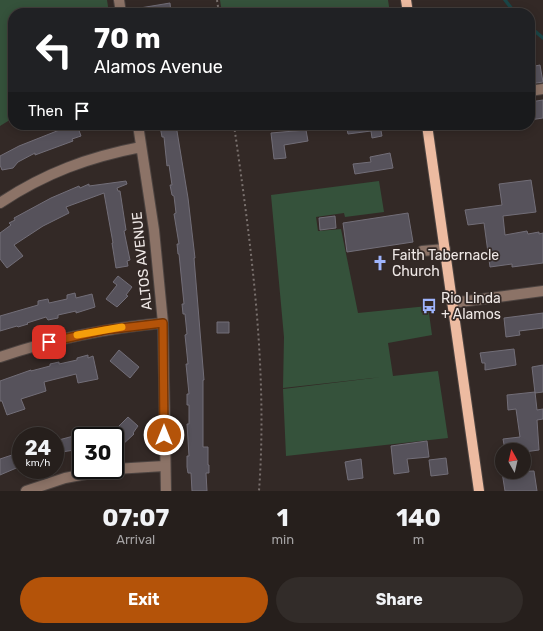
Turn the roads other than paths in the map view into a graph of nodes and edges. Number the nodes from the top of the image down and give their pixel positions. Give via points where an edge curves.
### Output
1 (139, 130) edge
2 (428, 130) edge
3 (142, 147) junction
4 (0, 203) edge
5 (445, 249) junction
6 (422, 251) dead end
7 (543, 291) edge
8 (452, 303) junction
9 (163, 323) junction
10 (0, 357) edge
11 (164, 466) junction
12 (124, 468) edge
13 (72, 477) edge
14 (26, 491) edge
15 (166, 491) edge
16 (479, 491) edge

1 - 3 street, ALTOS AVENUE
2 - 5 main road
3 - 4 street via 112,153 68,167 36,181
3 - 9 street, ALTOS AVENUE
5 - 6 street
5 - 8 main road
7 - 8 street
8 - 16 main road
9 - 10 street via 64,338
9 - 11 street, ALTOS AVENUE
11 - 12 street
11 - 15 street, ALTOS AVENUE
13 - 14 street

